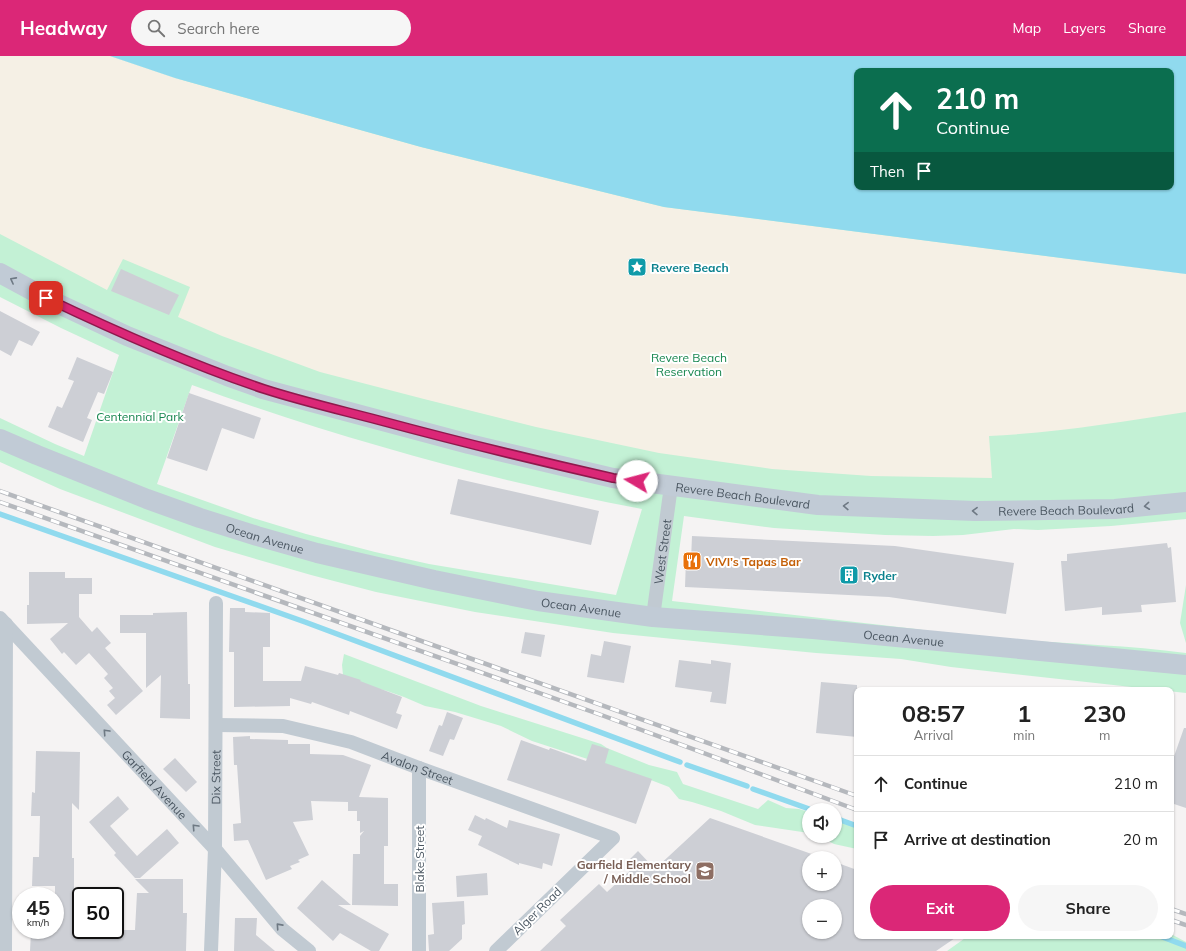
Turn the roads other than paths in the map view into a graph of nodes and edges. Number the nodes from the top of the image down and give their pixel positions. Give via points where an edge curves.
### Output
1 (0, 274) edge
2 (0, 439) edge
3 (671, 486) junction
4 (1186, 502) edge
5 (216, 603) dead end
6 (654, 617) junction
7 (3, 621) edge
8 (1186, 665) edge
9 (216, 725) junction
10 (419, 768) junction
11 (613, 838) joint
12 (215, 849) junction
13 (5, 951) edge
14 (211, 951) edge
15 (309, 951) edge
16 (419, 951) edge
17 (496, 951) edge

3 -> 1 main road, Revere Beach Boulevard via 613,478 484,448 290,397 227,376 127,336
2 - 6 main road, Ocean Avenue via 147,499 317,553 538,601
4 -> 3 main road, Revere Beach Boulevard via 1115,509 967,511 818,505
3 - 6 street, West Street
5 - 9 street, Dix Street
6 - 8 main road, Ocean Avenue via 813,629
12 -> 7 street, Garfield Avenue
7 - 13 street
9 - 10 street, Avalon Street via 283,726 351,742
9 - 12 street, Dix Street
10 - 11 street, Avalon Street
10 - 16 street, Blake Street
11 - 17 street, Alger Road
12 - 14 street, Dix Street
15 -> 12 street, Garfield Avenue via 282,929

